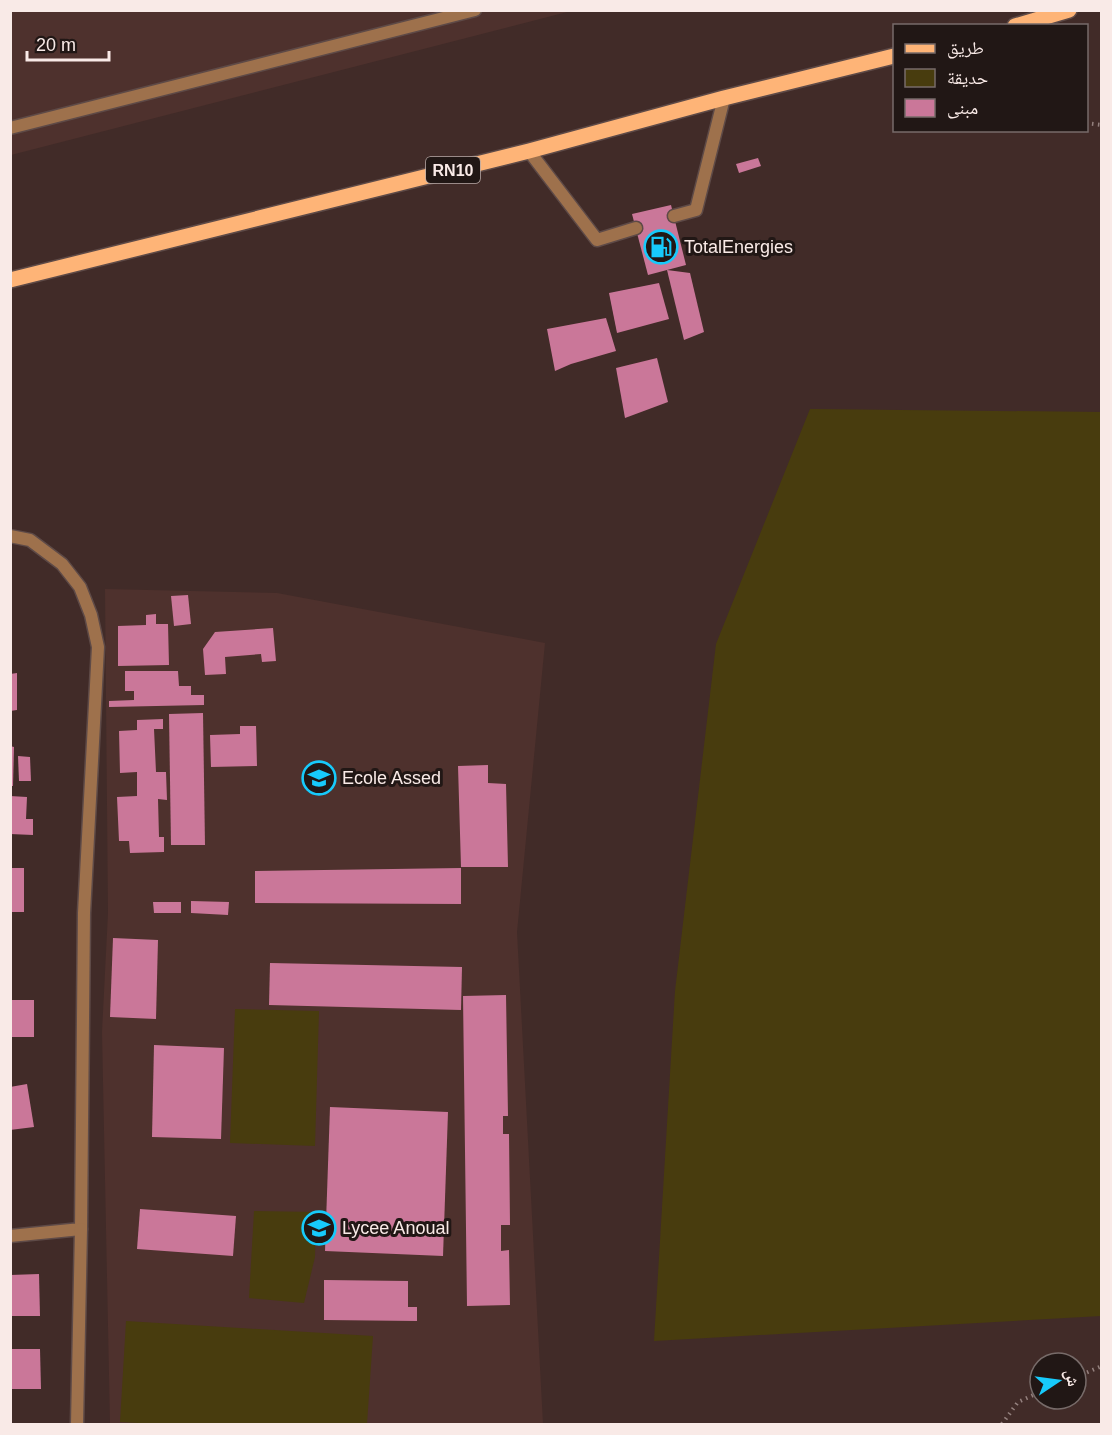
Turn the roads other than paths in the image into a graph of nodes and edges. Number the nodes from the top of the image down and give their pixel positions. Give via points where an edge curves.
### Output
1 (475, 10) edge
2 (1070, 10) edge
3 (1022, 24) edge
4 (893, 56) edge
5 (724, 98) junction
6 (10, 128) edge
7 (529, 151) junction
8 (674, 216) dead end
9 (636, 228) dead end
10 (10, 280) edge
11 (10, 536) edge
12 (81, 1229) junction
13 (10, 1236) edge
14 (77, 1425) edge

1 - 6 street
2 - 3 main road
4 - 5 main road, RN10
5 - 7 main road, RN10
5 - 8 street via 696,210
7 - 9 street via 597,240
7 - 10 main road, RN10
11 - 12 street via 30,540 62,564 80,587 98,647 84,913
12 - 13 street
12 - 14 street

